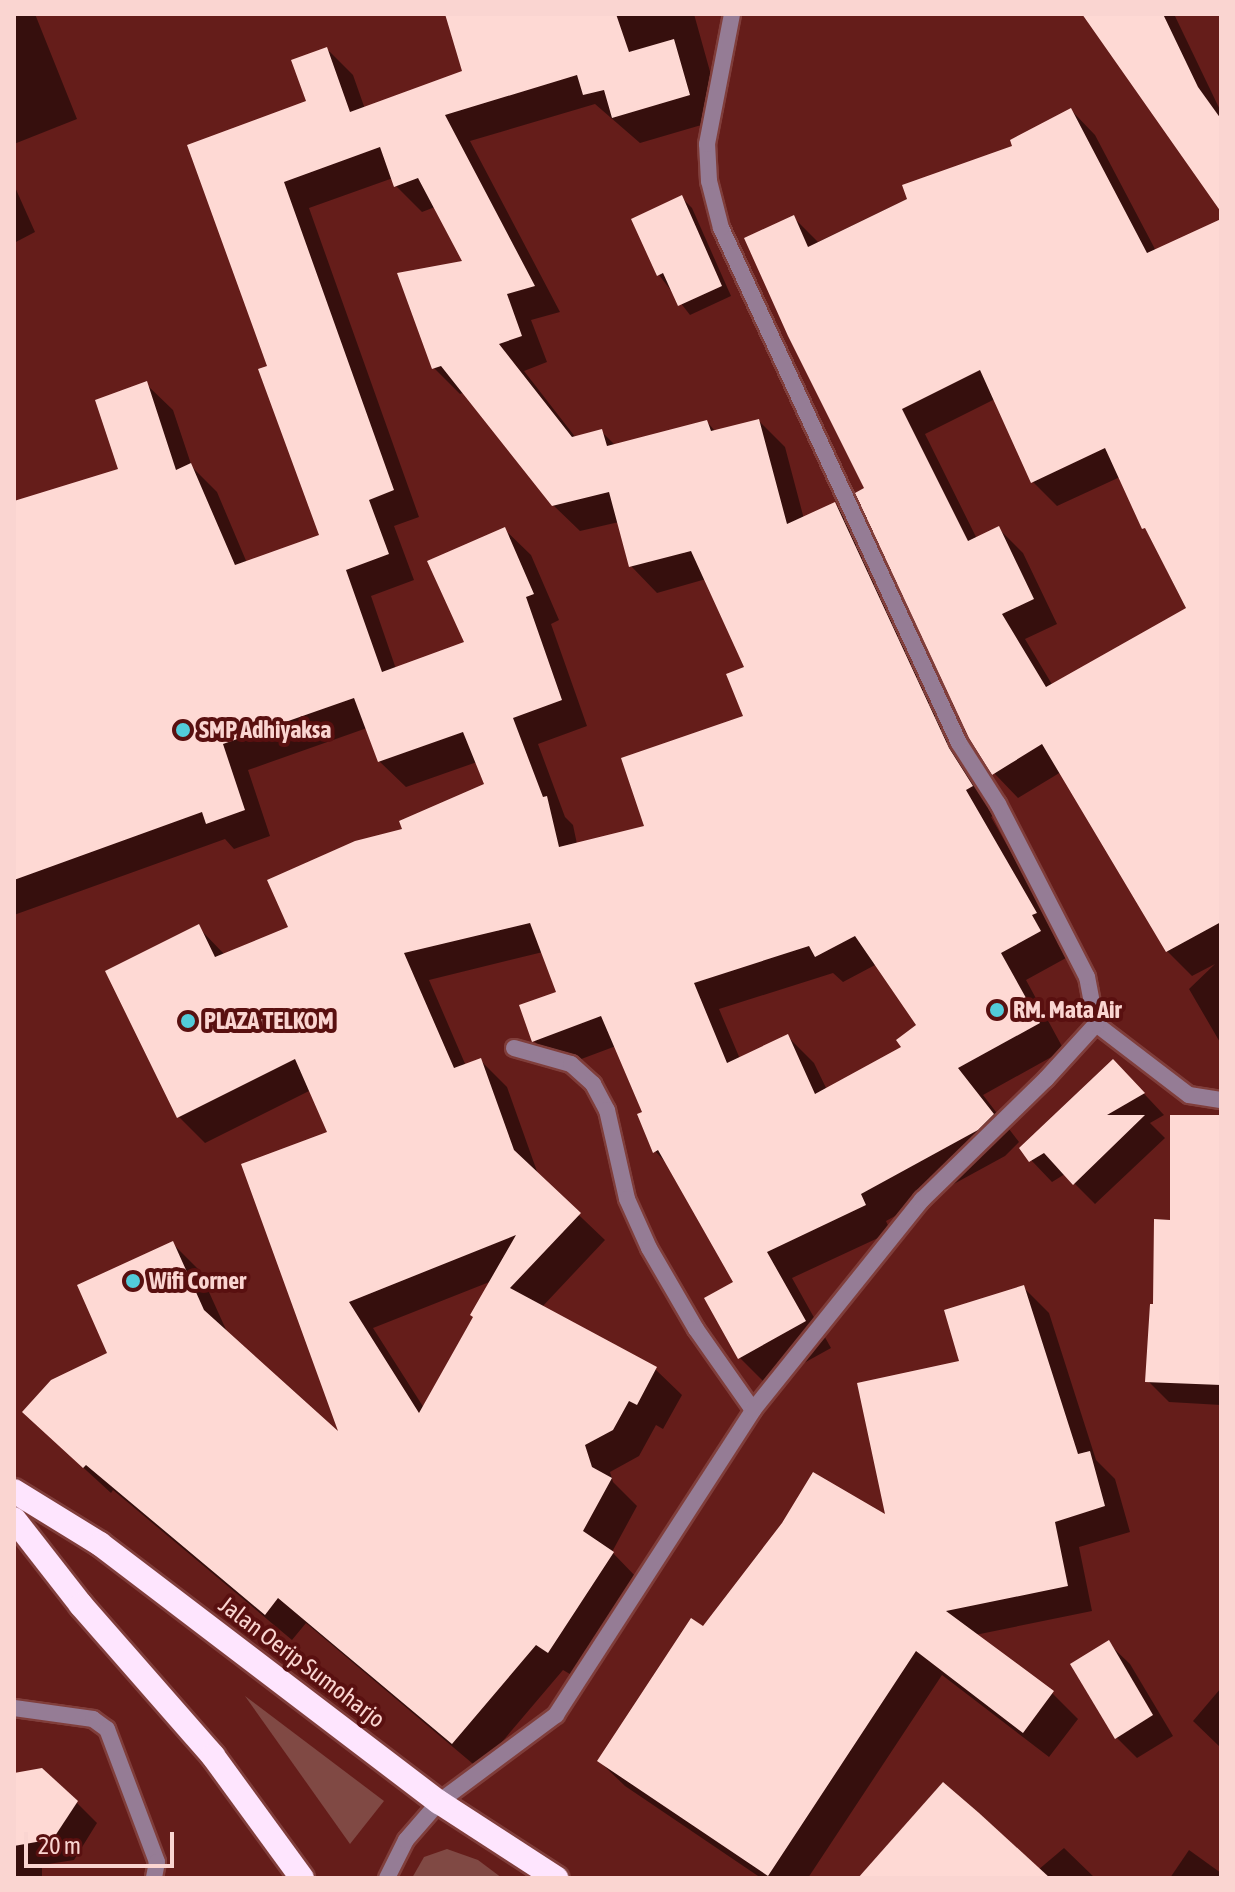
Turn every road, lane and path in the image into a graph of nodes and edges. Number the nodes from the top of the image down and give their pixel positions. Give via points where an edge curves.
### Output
1 (732, 14) edge
2 (1096, 1024) junction
3 (514, 1048) dead end
4 (1221, 1100) edge
5 (753, 1410) junction
6 (14, 1491) edge
7 (14, 1519) edge
8 (14, 1708) edge
9 (439, 1802) junction
10 (154, 1878) edge
11 (302, 1878) edge
12 (387, 1878) edge
13 (556, 1878) edge

1 - 2 street via 707,144 709,181 721,228 959,743 1005,817 1087,977
2 - 4 street via 1189,1095
2 - 5 street via 922,1200
3 - 5 street via 571,1064 593,1084 607,1110 627,1199 649,1248 696,1329
5 - 9 street via 556,1715
6 - 9 highway, Jalan Oerip Sumoharjo via 100,1544
7 - 11 highway via 213,1756
8 - 10 street via 93,1719 107,1729 157,1862
9 - 12 street via 406,1840
9 - 13 highway, Jalan Oerip Sumoharjo

